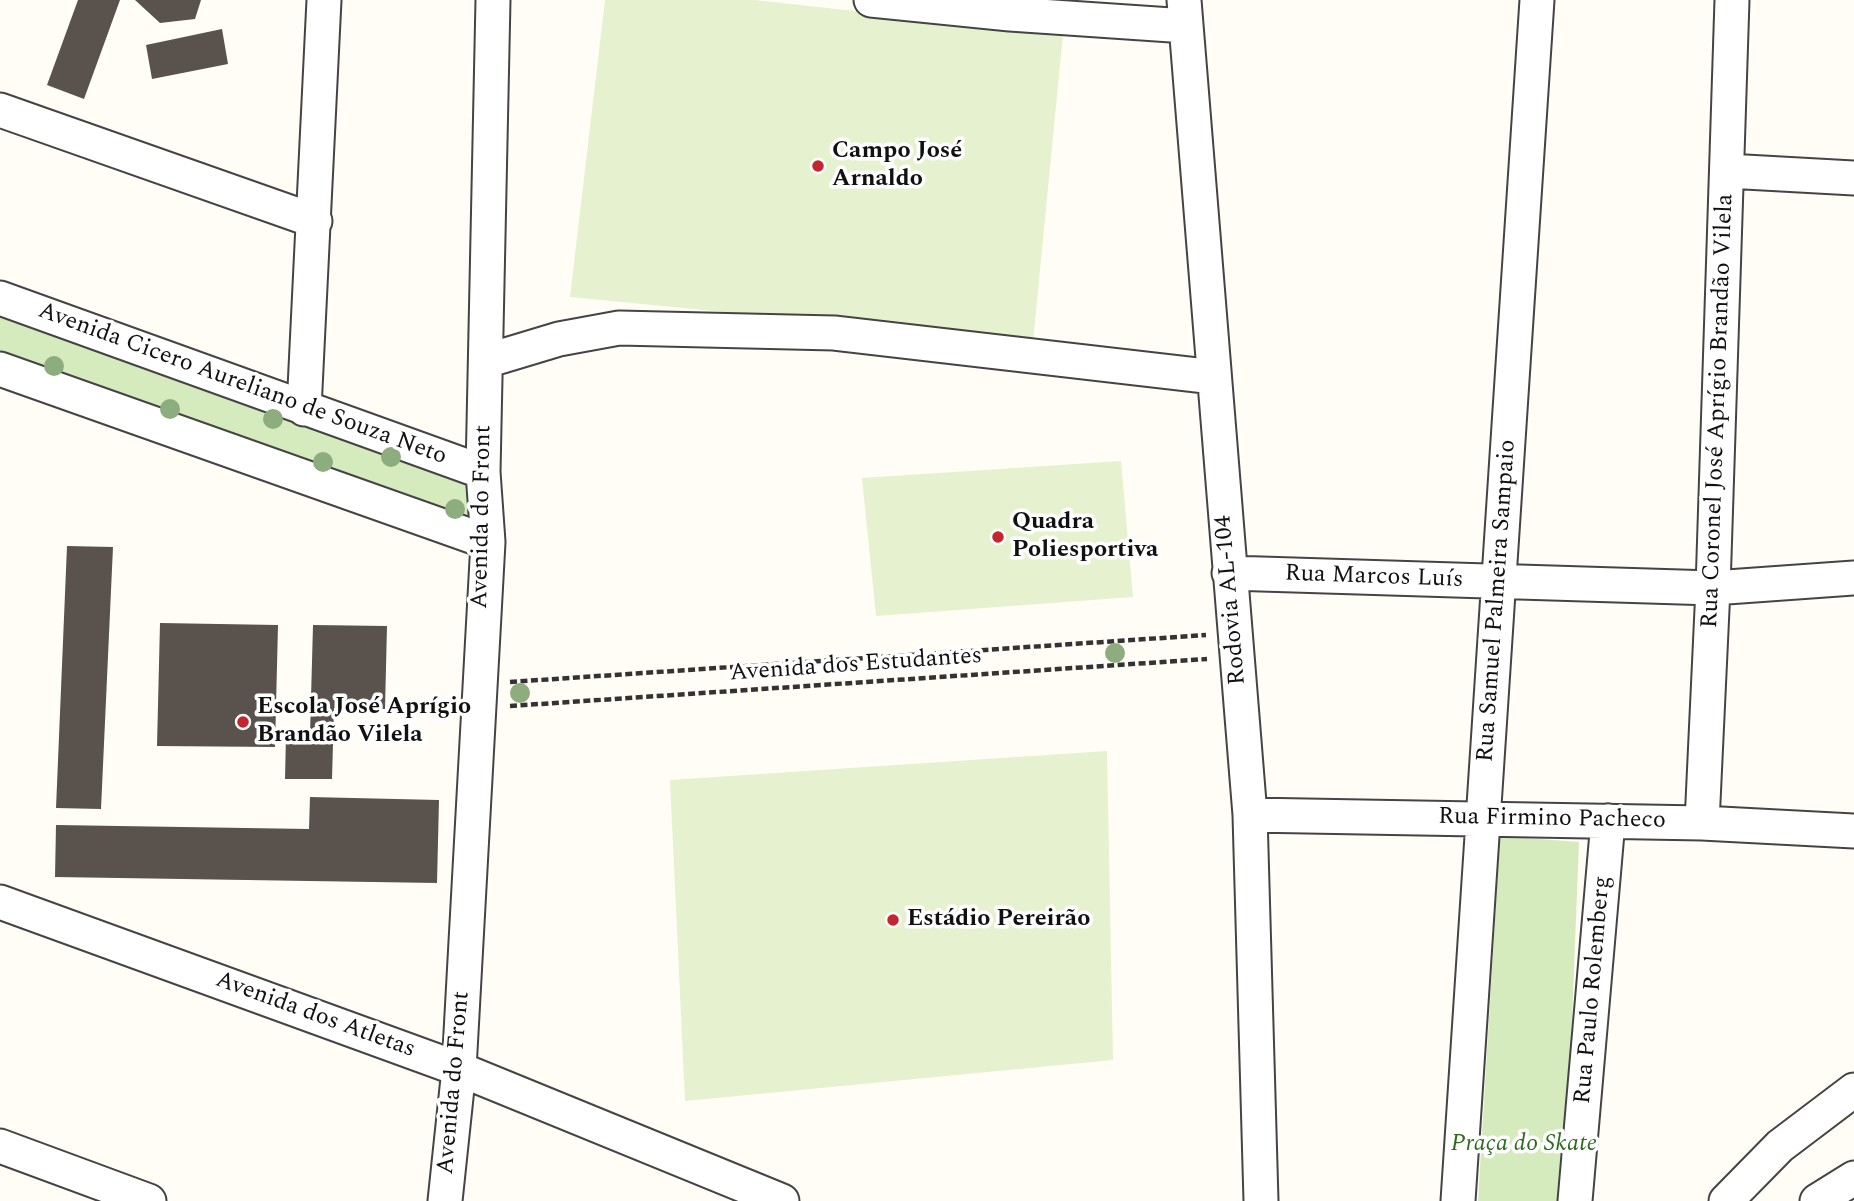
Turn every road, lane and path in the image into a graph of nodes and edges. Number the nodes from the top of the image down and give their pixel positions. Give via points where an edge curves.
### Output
1 (324, 0) edge
2 (493, 0) edge
3 (871, 0) edge
4 (1537, 0) edge
5 (1732, 0) edge
6 (1185, 13) edge
7 (0, 110) edge
8 (1727, 171) junction
9 (1854, 177) edge
10 (315, 221) junction
11 (0, 298) edge
12 (486, 361) junction
13 (0, 369) edge
14 (1214, 377) junction
15 (304, 409) junction
16 (483, 472) junction
17 (488, 542) junction
18 (1229, 573) junction
19 (1854, 578) edge
20 (1499, 583) junction
21 (1713, 589) junction
22 (1236, 645) junction
23 (478, 696) junction
24 (1250, 815) junction
25 (1483, 819) junction
26 (1608, 821) junction
27 (1702, 823) junction
28 (1854, 831) edge
29 (0, 902) edge
30 (459, 1069) junction
31 (1850, 1100) edge
32 (0, 1146) edge
33 (1854, 1178) edge
34 (149, 1201) edge
35 (445, 1201) edge
36 (782, 1201) edge
37 (1261, 1201) edge
38 (1458, 1201) edge
39 (1575, 1201) edge
40 (1726, 1201) edge
41 (1818, 1201) edge

1 - 10 street
2 - 12 street, Avenida do Front
3 - 6 street via 1010,14
4 - 20 street, Rua Samuel Palmeira Sampaio
5 - 8 street, Rua Coronel José Aprígio Brandão Vilela
6 - 14 street, Rodovia AL-104
7 - 10 street
8 - 9 street
8 - 21 street, Rua Coronel José Aprígio Brandão Vilela
10 - 15 street
11 - 15 street, Avenida Cicero Aureliano de Souza Neto
12 - 14 street via 559,339 619,328 834,333
12 - 16 street, Avenida do Front
13 - 17 street
14 - 18 street, Rodovia AL-104
15 - 16 street, Avenida Cicero Aureliano de Souza Neto
16 - 17 street, Avenida do Front
17 - 23 street, Avenida do Front
18 - 20 street, Rua Marcos Luís
18 - 22 street, Rodovia AL-104
19 - 21 street, Rua Marcos Luís
20 - 21 street, Rua Marcos Luís
20 - 25 street, Rua Samuel Palmeira Sampaio
21 - 27 street, Rua Coronel José Aprígio Brandão Vilela
22 - 23 path, Avenida dos Estudantes
22 - 23 path, Avenida dos Estudantes
22 - 24 street, Rodovia AL-104
23 - 30 street, Avenida do Front
24 - 25 street, Rua Firmino Pacheco
24 - 37 street, Rodovia AL-104
25 - 26 street, Rua Firmino Pacheco
25 - 38 street, Rua Samuel Palmeira Sampaio
26 - 27 street, Rua Firmino Pacheco
26 - 39 street, Rua Paulo Rolemberg
27 - 28 street, Rua Firmino Pacheco
29 - 30 street, Avenida dos Atletas
30 - 35 street, Avenida do Front
30 - 36 street, Avenida dos Atletas
31 - 40 street via 1780,1146
32 - 34 street
33 - 41 street

